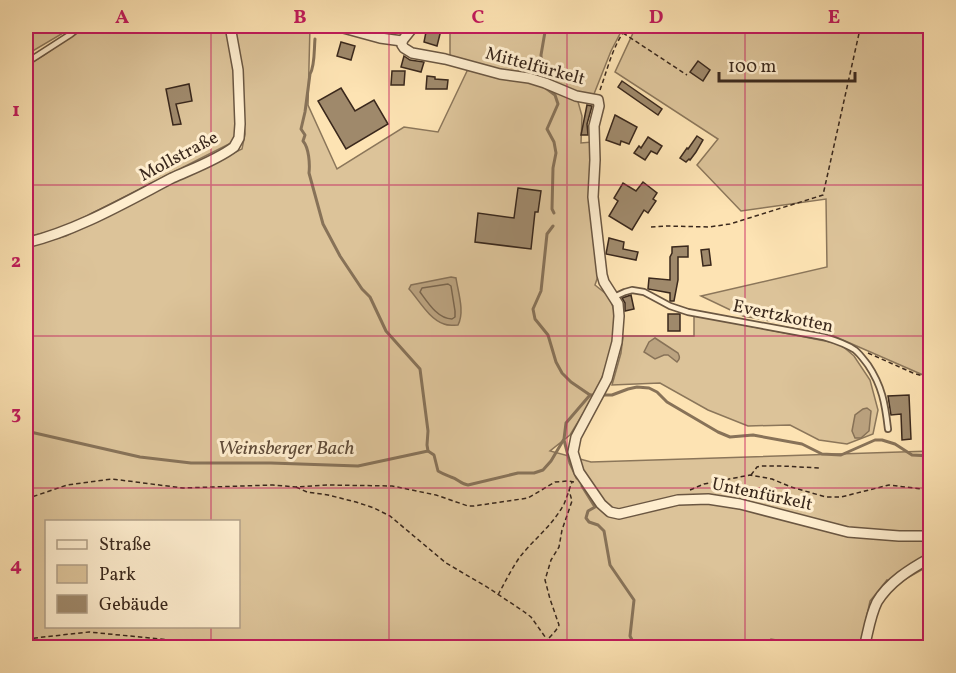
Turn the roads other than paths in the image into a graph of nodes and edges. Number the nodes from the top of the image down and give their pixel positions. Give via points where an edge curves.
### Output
1 (81, 26) edge
2 (230, 26) edge
3 (336, 26) edge
4 (414, 26) edge
5 (402, 41) junction
6 (26, 63) edge
7 (596, 99) joint
8 (26, 243) edge
9 (614, 297) junction
10 (888, 429) dead end
11 (930, 536) edge
12 (930, 558) edge
13 (864, 648) edge

1 - 6 lane
2 - 8 street, Mollstraße via 240,113 240,134 234,147 84,223
3 - 5 street, Mittelfürkelt
4 - 5 street
5 - 7 street, Mittelfürkelt via 412,53 529,78 576,96
7 - 9 street, Untenfürkelt via 599,106 594,126 593,197 602,275
9 - 10 lane, Evertzkotten via 632,290 644,292 688,312 824,337 855,350 880,388
9 - 11 street, Untenfürkelt via 619,328 614,357 573,447 575,464 605,508 616,514 678,500 725,501 858,533
12 - 13 street via 906,572 881,597

